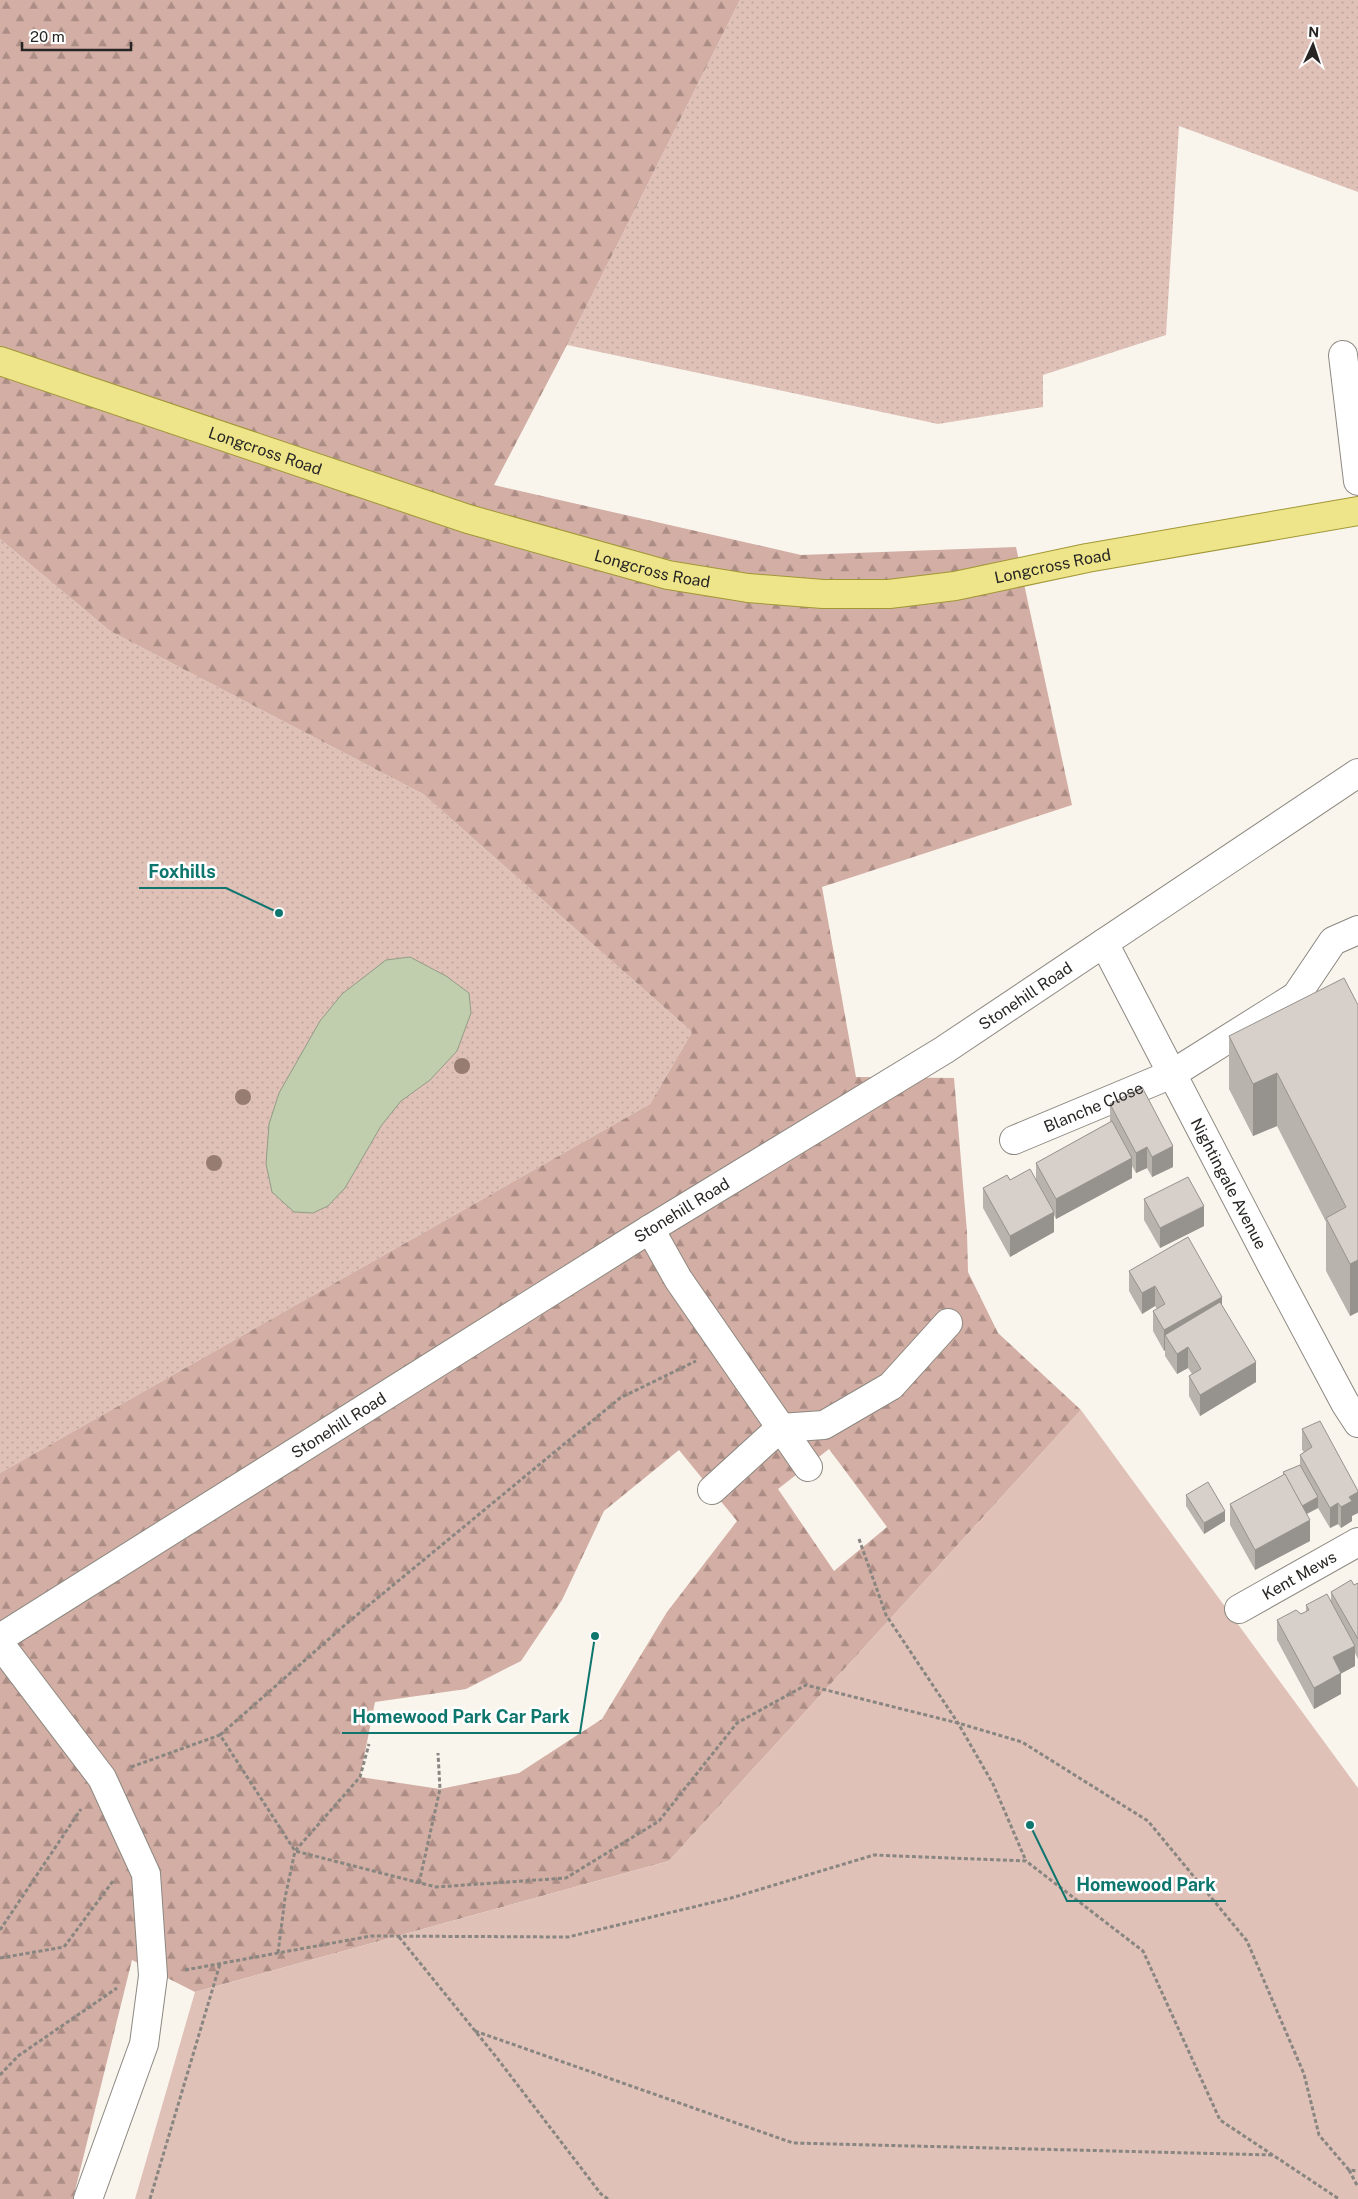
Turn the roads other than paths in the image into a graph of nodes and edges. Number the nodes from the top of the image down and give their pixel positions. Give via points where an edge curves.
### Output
1 (1343, 355) dead end
2 (0, 362) edge
3 (1358, 481) edge
4 (1358, 511) edge
5 (1358, 773) edge
6 (1358, 930) edge
7 (1104, 943) junction
8 (1172, 1074) junction
9 (1014, 1140) dead end
10 (650, 1228) junction
11 (948, 1323) dead end
12 (1358, 1422) edge
13 (780, 1428) junction
14 (808, 1467) dead end
15 (712, 1490) dead end
16 (1358, 1542) edge
17 (1240, 1609) dead end
18 (0, 1638) edge
19 (0, 1644) edge
20 (88, 2199) edge

1 - 3 street
2 - 4 main road, Longcross Road via 468,519 668,575 748,588 823,594 889,594
5 - 7 street, Stonehill Road
6 - 8 street, Blanche Close via 1333,942 1296,996
7 - 8 street, Nightingale Avenue
7 - 10 street, Stonehill Road via 944,1050
8 - 9 street, Blanche Close
8 - 12 street, Nightingale Avenue via 1280,1282
10 - 13 street via 678,1279
10 - 18 street, Stonehill Road
11 - 13 street via 891,1386 824,1425
13 - 14 street
13 - 15 street
16 - 17 street, Kent Mews
19 - 20 street via 102,1778 146,1874 153,1976 144,2044

